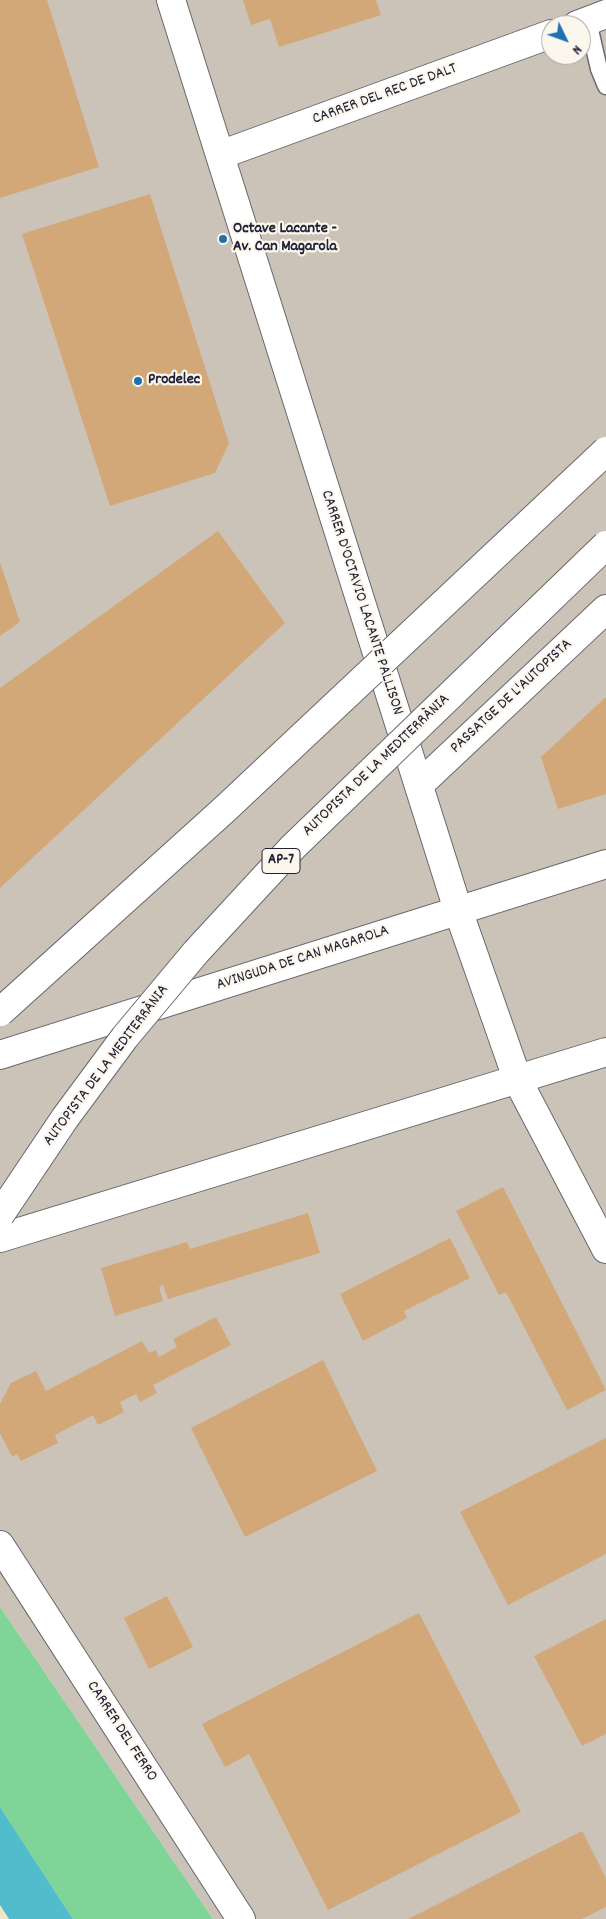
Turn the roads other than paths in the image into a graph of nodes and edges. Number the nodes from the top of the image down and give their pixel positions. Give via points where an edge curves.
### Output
1 (171, 0) edge
2 (591, 25) edge
3 (541, 38) edge
4 (606, 86) edge
5 (220, 155) junction
6 (606, 450) edge
7 (606, 544) edge
8 (606, 609) edge
9 (419, 786) junction
10 (606, 864) edge
11 (458, 910) junction
12 (0, 1012) edge
13 (606, 1052) edge
14 (0, 1055) edge
15 (518, 1081) junction
16 (0, 1216) edge
17 (0, 1238) edge
18 (606, 1249) edge
19 (0, 1545) edge
20 (241, 1919) edge

1 - 5 main road, CARRER D'OCTAVIO LACANTE PALLISON
2 - 4 lane via 599,69
3 - 5 main road, CARRER DEL REC DE DALT
5 - 9 main road, CARRER D'OCTAVIO LACANTE PALLISON
6 - 12 main road, bridge via 225,809
7 - 16 main road, AUTOPISTA DE LA MEDITERRÀNIA / AP-7, bridge via 293,847 196,952 125,1037 65,1118
8 - 9 main road, PASSATGE DE L'AUTOPISTA
9 - 11 main road, CARRER D'OCTAVIO LACANTE PALLISON
10 - 11 main road, AVINGUDA DE CAN MAGAROLA
11 - 14 main road, AVINGUDA DE CAN MAGAROLA
11 - 15 main road, CARRER D'OCTAVIO LACANTE PALLISON
13 - 15 main road
15 - 17 main road
15 - 18 main road, CARRER D'OCTAVIO LACANTE PALLISON
19 - 20 main road, CARRER DEL FERRO

